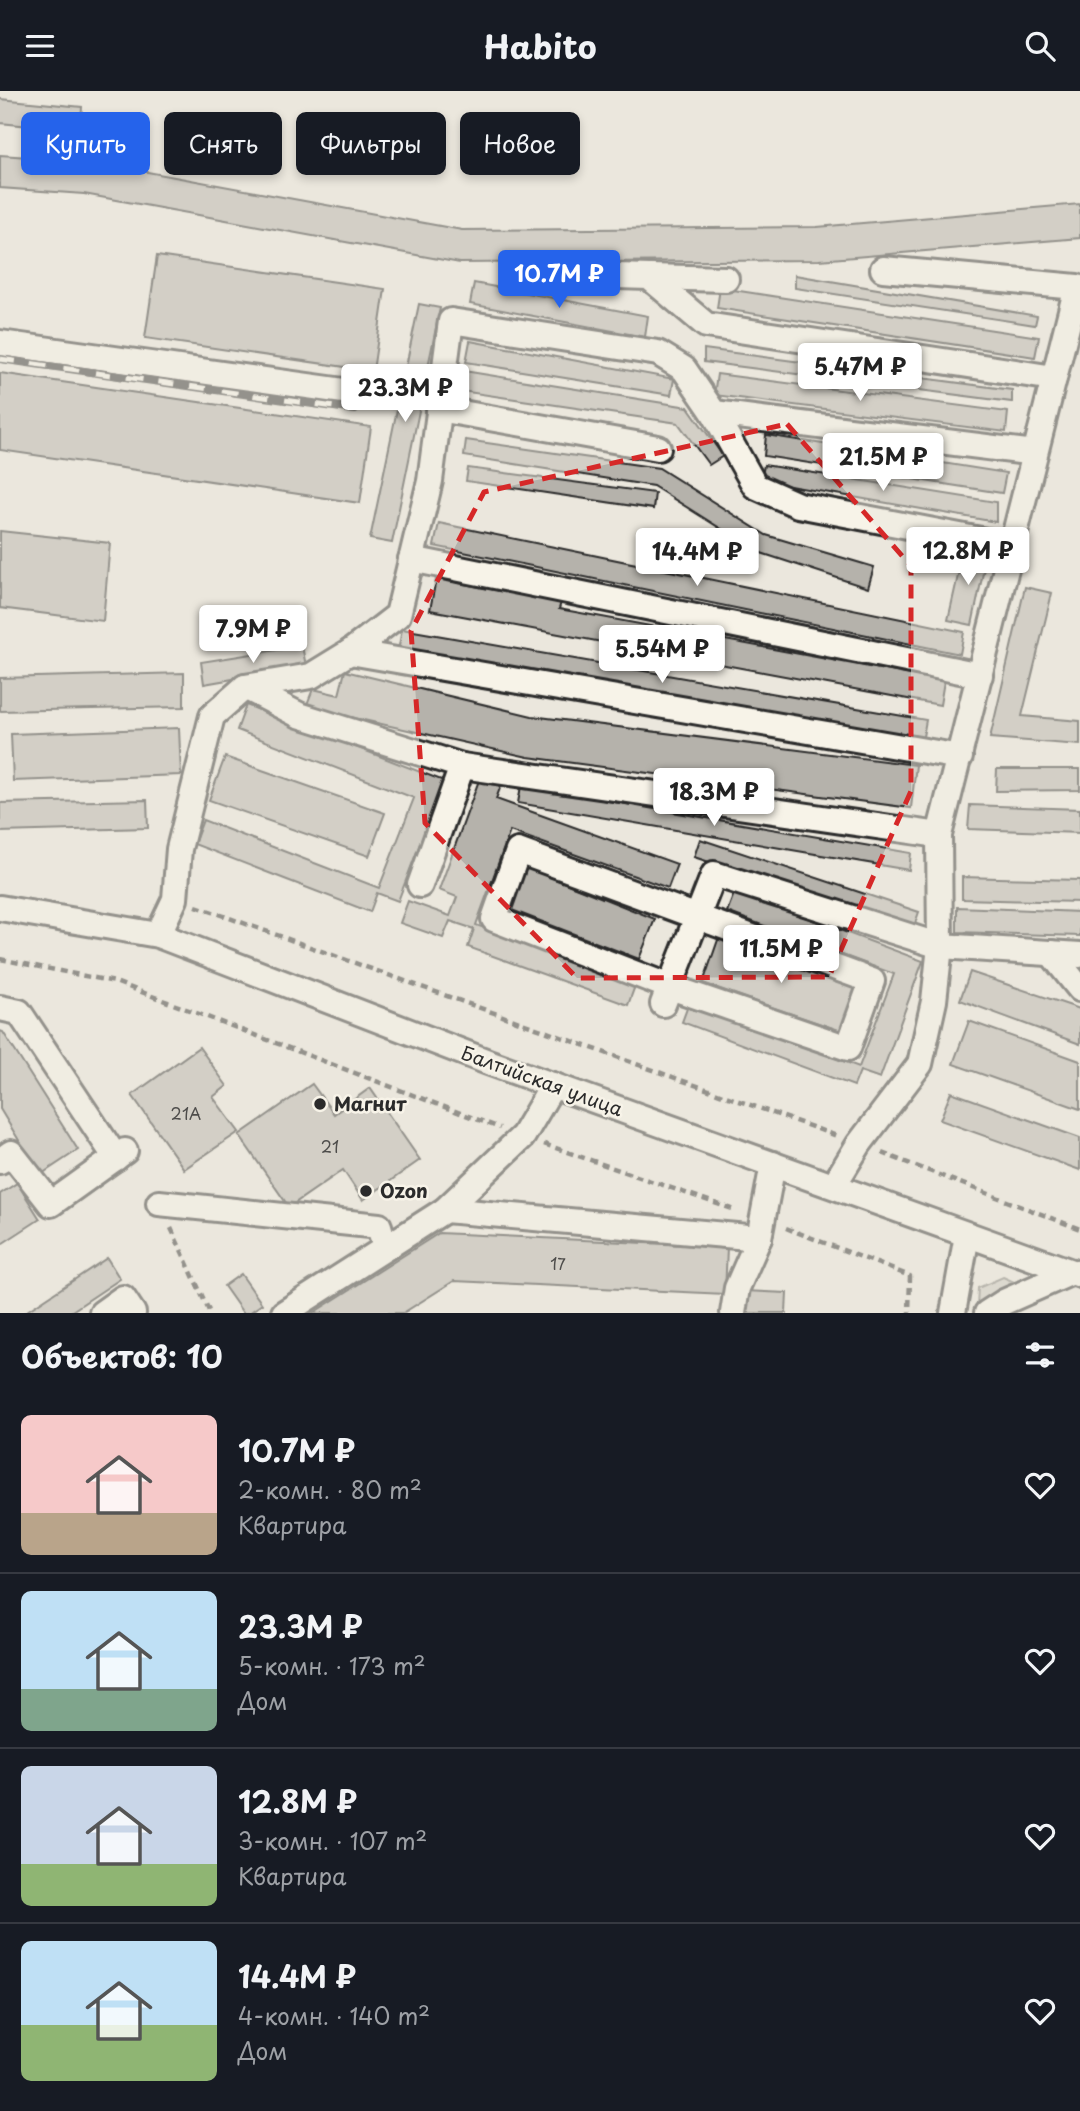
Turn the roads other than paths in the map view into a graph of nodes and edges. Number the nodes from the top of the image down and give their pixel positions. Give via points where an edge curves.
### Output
1 (883, 269) dead end
2 (519, 273) dead end
3 (649, 277) junction
4 (726, 279) dead end
5 (0, 343) edge
6 (1054, 378) junction
7 (358, 393) dead end
8 (439, 409) junction
9 (714, 413) junction
10 (658, 448) dead end
11 (1035, 453) junction
12 (1012, 546) junction
13 (411, 559) junction
14 (350, 652) junction
15 (980, 675) junction
16 (245, 687) junction
17 (960, 757) junction
18 (462, 766) junction
19 (939, 835) junction
20 (420, 885) dead end
21 (0, 908) edge
22 (697, 919) junction
23 (158, 935) junction
24 (940, 946) junction
25 (1051, 953) junction
26 (1080, 955) edge
27 (1080, 989) edge
28 (666, 995) junction
29 (0, 1008) edge
30 (553, 1085) junction
31 (0, 1161) edge
32 (773, 1164) junction
33 (834, 1185) junction
34 (159, 1203) dead end
35 (445, 1210) junction
36 (761, 1229) junction
37 (967, 1235) junction
38 (385, 1247) junction
39 (1076, 1273) edge
40 (102, 1313) edge
41 (133, 1313) edge
42 (284, 1313) edge
43 (733, 1313) edge
44 (953, 1313) edge
45 (987, 1313) edge

1 - 6 street via 1077,287
2 - 3 street
3 - 4 street
3 - 6 street via 706,325
5 - 7 street
6 - 11 street
8 - 9 street via 451,321 658,353 684,369
8 - 10 street
8 - 13 street via 430,481
9 - 11 street
9 - 12 street via 755,486 765,491 798,505
11 - 12 street
12 - 15 street
13 - 14 street via 398,615
13 - 15 street
14 - 16 street via 311,676
14 - 17 street
15 - 17 street
16 - 18 street via 299,715
16 - 23 street via 212,716 179,849 175,899
17 - 19 street
18 - 19 street
18 - 20 street
19 - 24 street
21 - 23 street, Балтийская улица
22 - 24 street via 714,874
22 - 28 street
22 - 28 street via 872,981 848,1048
22 - 28 street via 518,851 494,919
23 - 30 street, Балтийская улица
24 - 25 street
24 - 33 street via 920,1064
25 - 26 street
25 - 27 street
29 - 31 street via 19,1012 121,1155 51,1204 11,1153
30 - 32 street, Балтийская улица
30 - 35 street via 523,1136
32 - 33 street, Балтийская улица
32 - 36 street
33 - 37 street, Балтийская улица
34 - 38 street via 379,1226
35 - 36 street
35 - 38 street
36 - 43 street via 737,1289
37 - 39 street, Балтийская улица
37 - 44 street
38 - 42 street
39 - 45 street
40 - 41 street via 124,1298

